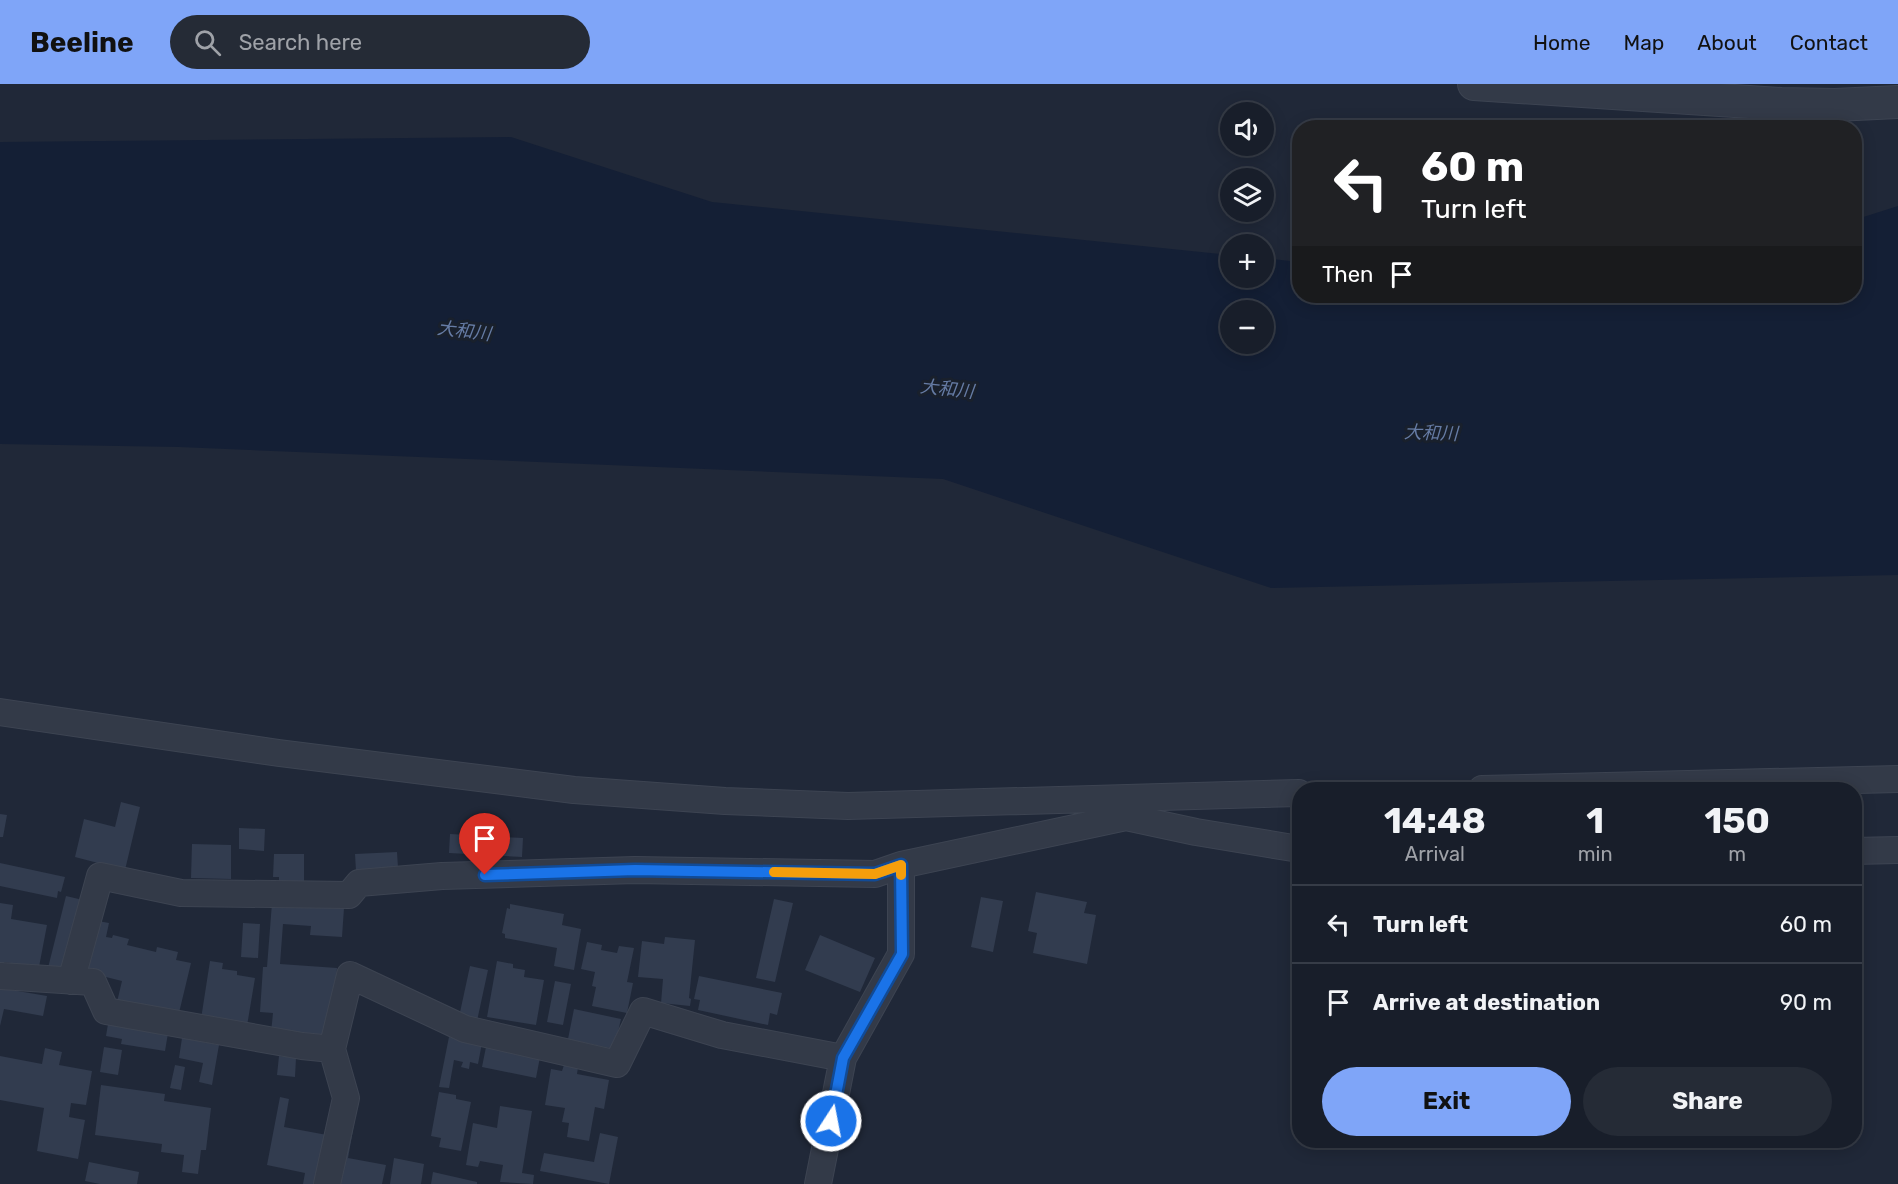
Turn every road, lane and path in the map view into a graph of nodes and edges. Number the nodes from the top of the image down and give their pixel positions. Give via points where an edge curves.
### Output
1 (1474, 84) edge
2 (1898, 102) edge
3 (0, 712) edge
4 (1898, 779) edge
5 (1773, 782) edge
6 (1292, 795) edge
7 (1126, 808) junction
8 (1292, 848) edge
9 (1898, 850) edge
10 (1862, 851) edge
11 (901, 865) junction
12 (0, 976) edge
13 (71, 981) junction
14 (332, 1048) junction
15 (843, 1058) junction
16 (327, 1184) edge
17 (819, 1184) edge

1 - 2 street via 1781,104
3 - 7 street via 279,753 574,789 848,806
4 - 5 street
6 - 7 street
7 - 8 street via 1196,832
7 - 11 street
9 - 10 street
11 - 13 street via 875,874 635,870 442,876 359,883 349,894 182,893 100,876
11 - 15 street via 902,954
12 - 13 street
13 - 14 street via 93,982 106,1011
14 - 15 street via 350,975 465,1029 617,1064 643,1011 722,1035
14 - 16 street via 346,1098
15 - 17 street

